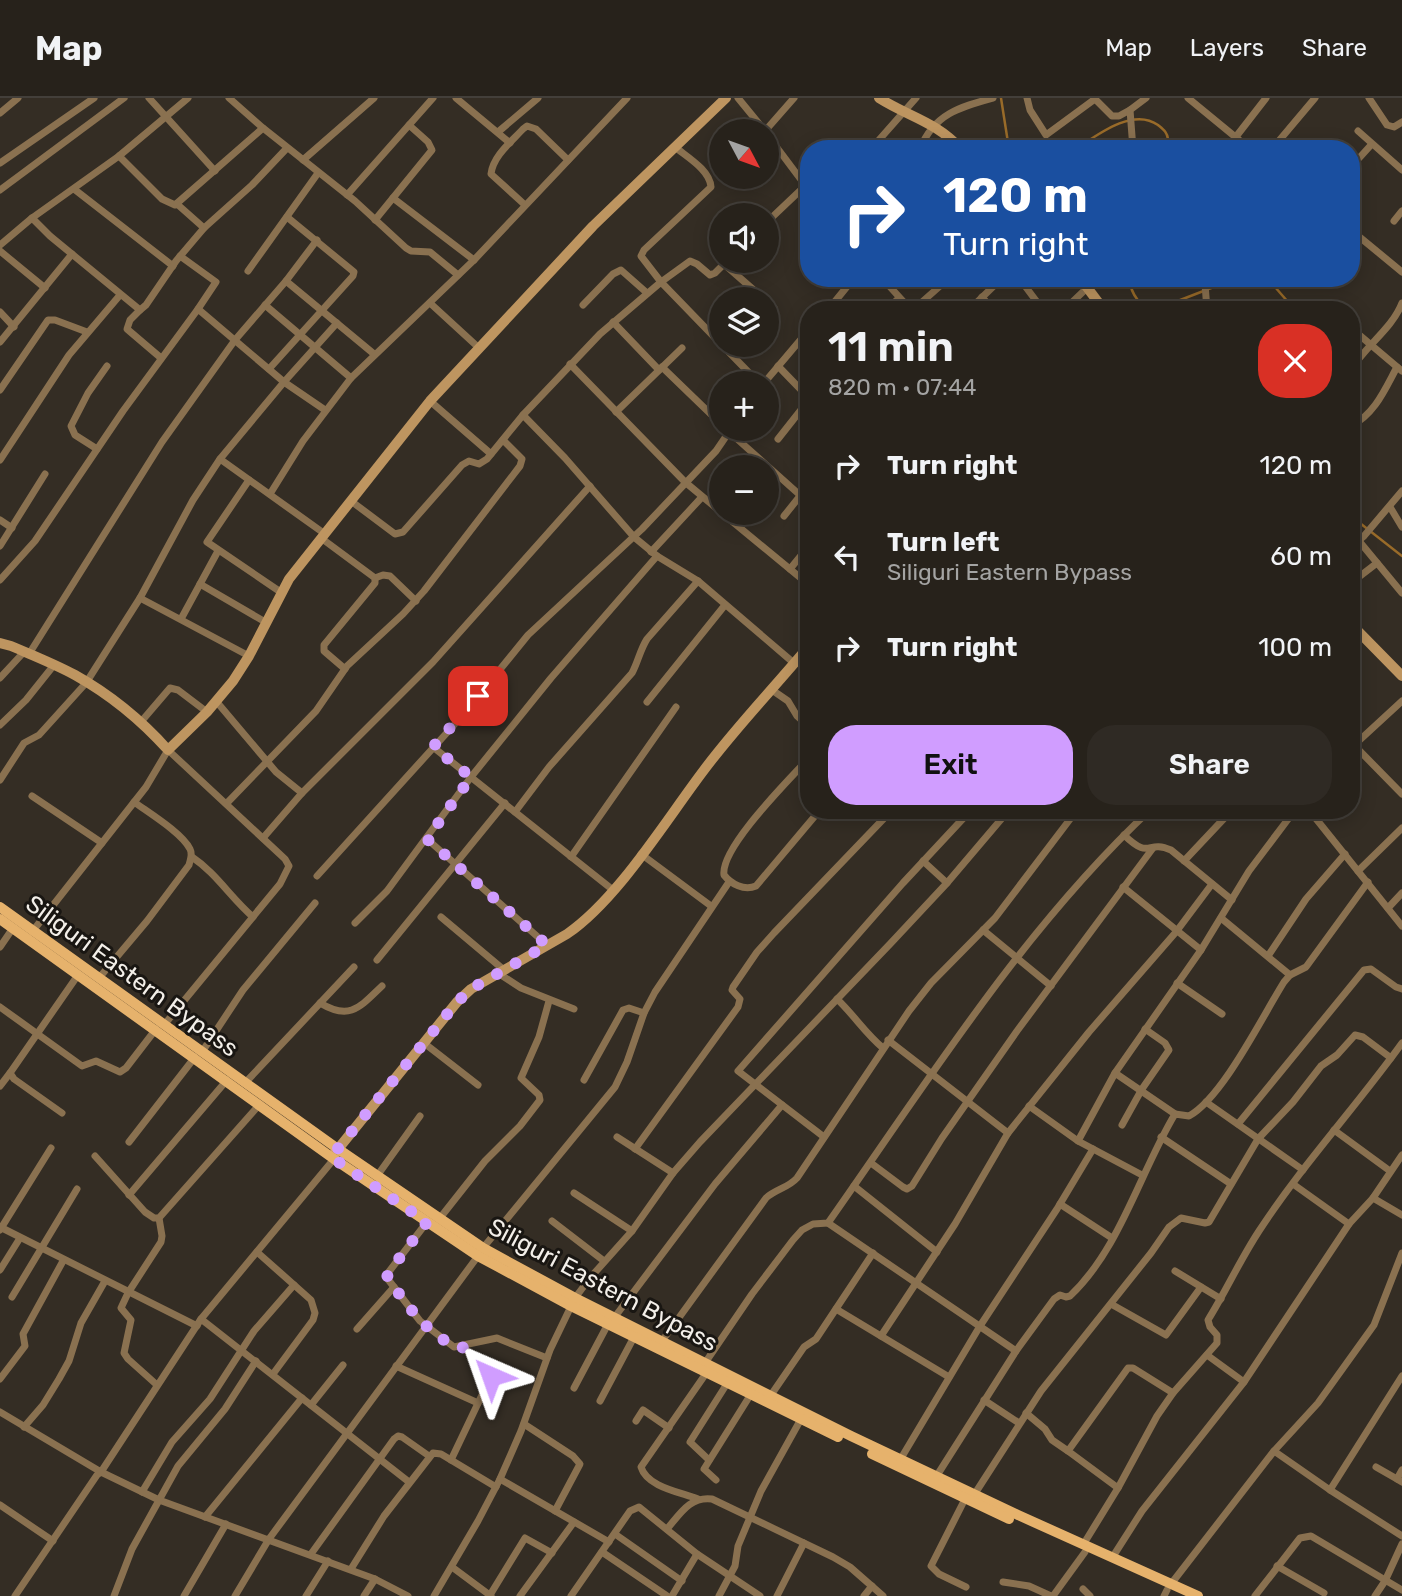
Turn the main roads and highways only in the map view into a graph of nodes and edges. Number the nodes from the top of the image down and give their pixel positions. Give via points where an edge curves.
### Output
1 (0, 907) edge
2 (0, 919) edge
3 (30, 934) junction
4 (160, 1027) junction
5 (199, 1054) junction
6 (334, 1155) junction
7 (481, 1252) junction
8 (611, 1321) junction
9 (706, 1368) junction
10 (970, 1497) junction
11 (1084, 1549) junction
12 (1167, 1590) edge
13 (1180, 1596) edge
14 (1198, 1596) edge

1 - 3 main road, Siliguri Eastern Bypass
2 - 3 main road, Siliguri Eastern Bypass
3 - 4 main road, Siliguri Eastern Bypass via 99,978
3 - 4 main road, Siliguri Eastern Bypass via 78,975
4 - 5 main road, Siliguri Eastern Bypass
5 - 6 main road, Siliguri Eastern Bypass via 245,1083
5 - 6 main road, Siliguri Eastern Bypass via 227,1080
6 - 7 main road, Siliguri Eastern Bypass via 427,1222
6 - 7 main road, Siliguri Eastern Bypass via 377,1176
7 - 8 main road, Siliguri Eastern Bypass
8 - 9 main road, Siliguri Eastern Bypass via 662,1341
8 - 9 main road, Siliguri Eastern Bypass via 634,1337
9 - 10 main road, Siliguri Eastern Bypass via 801,1419
9 - 10 main road, Siliguri Eastern Bypass via 771,1395
10 - 11 main road, Siliguri Eastern Bypass
11 - 12 main road, Siliguri Eastern Bypass
11 - 12 main road, Siliguri Eastern Bypass
12 - 13 main road, Siliguri Eastern Bypass
12 - 14 main road, Siliguri Eastern Bypass

